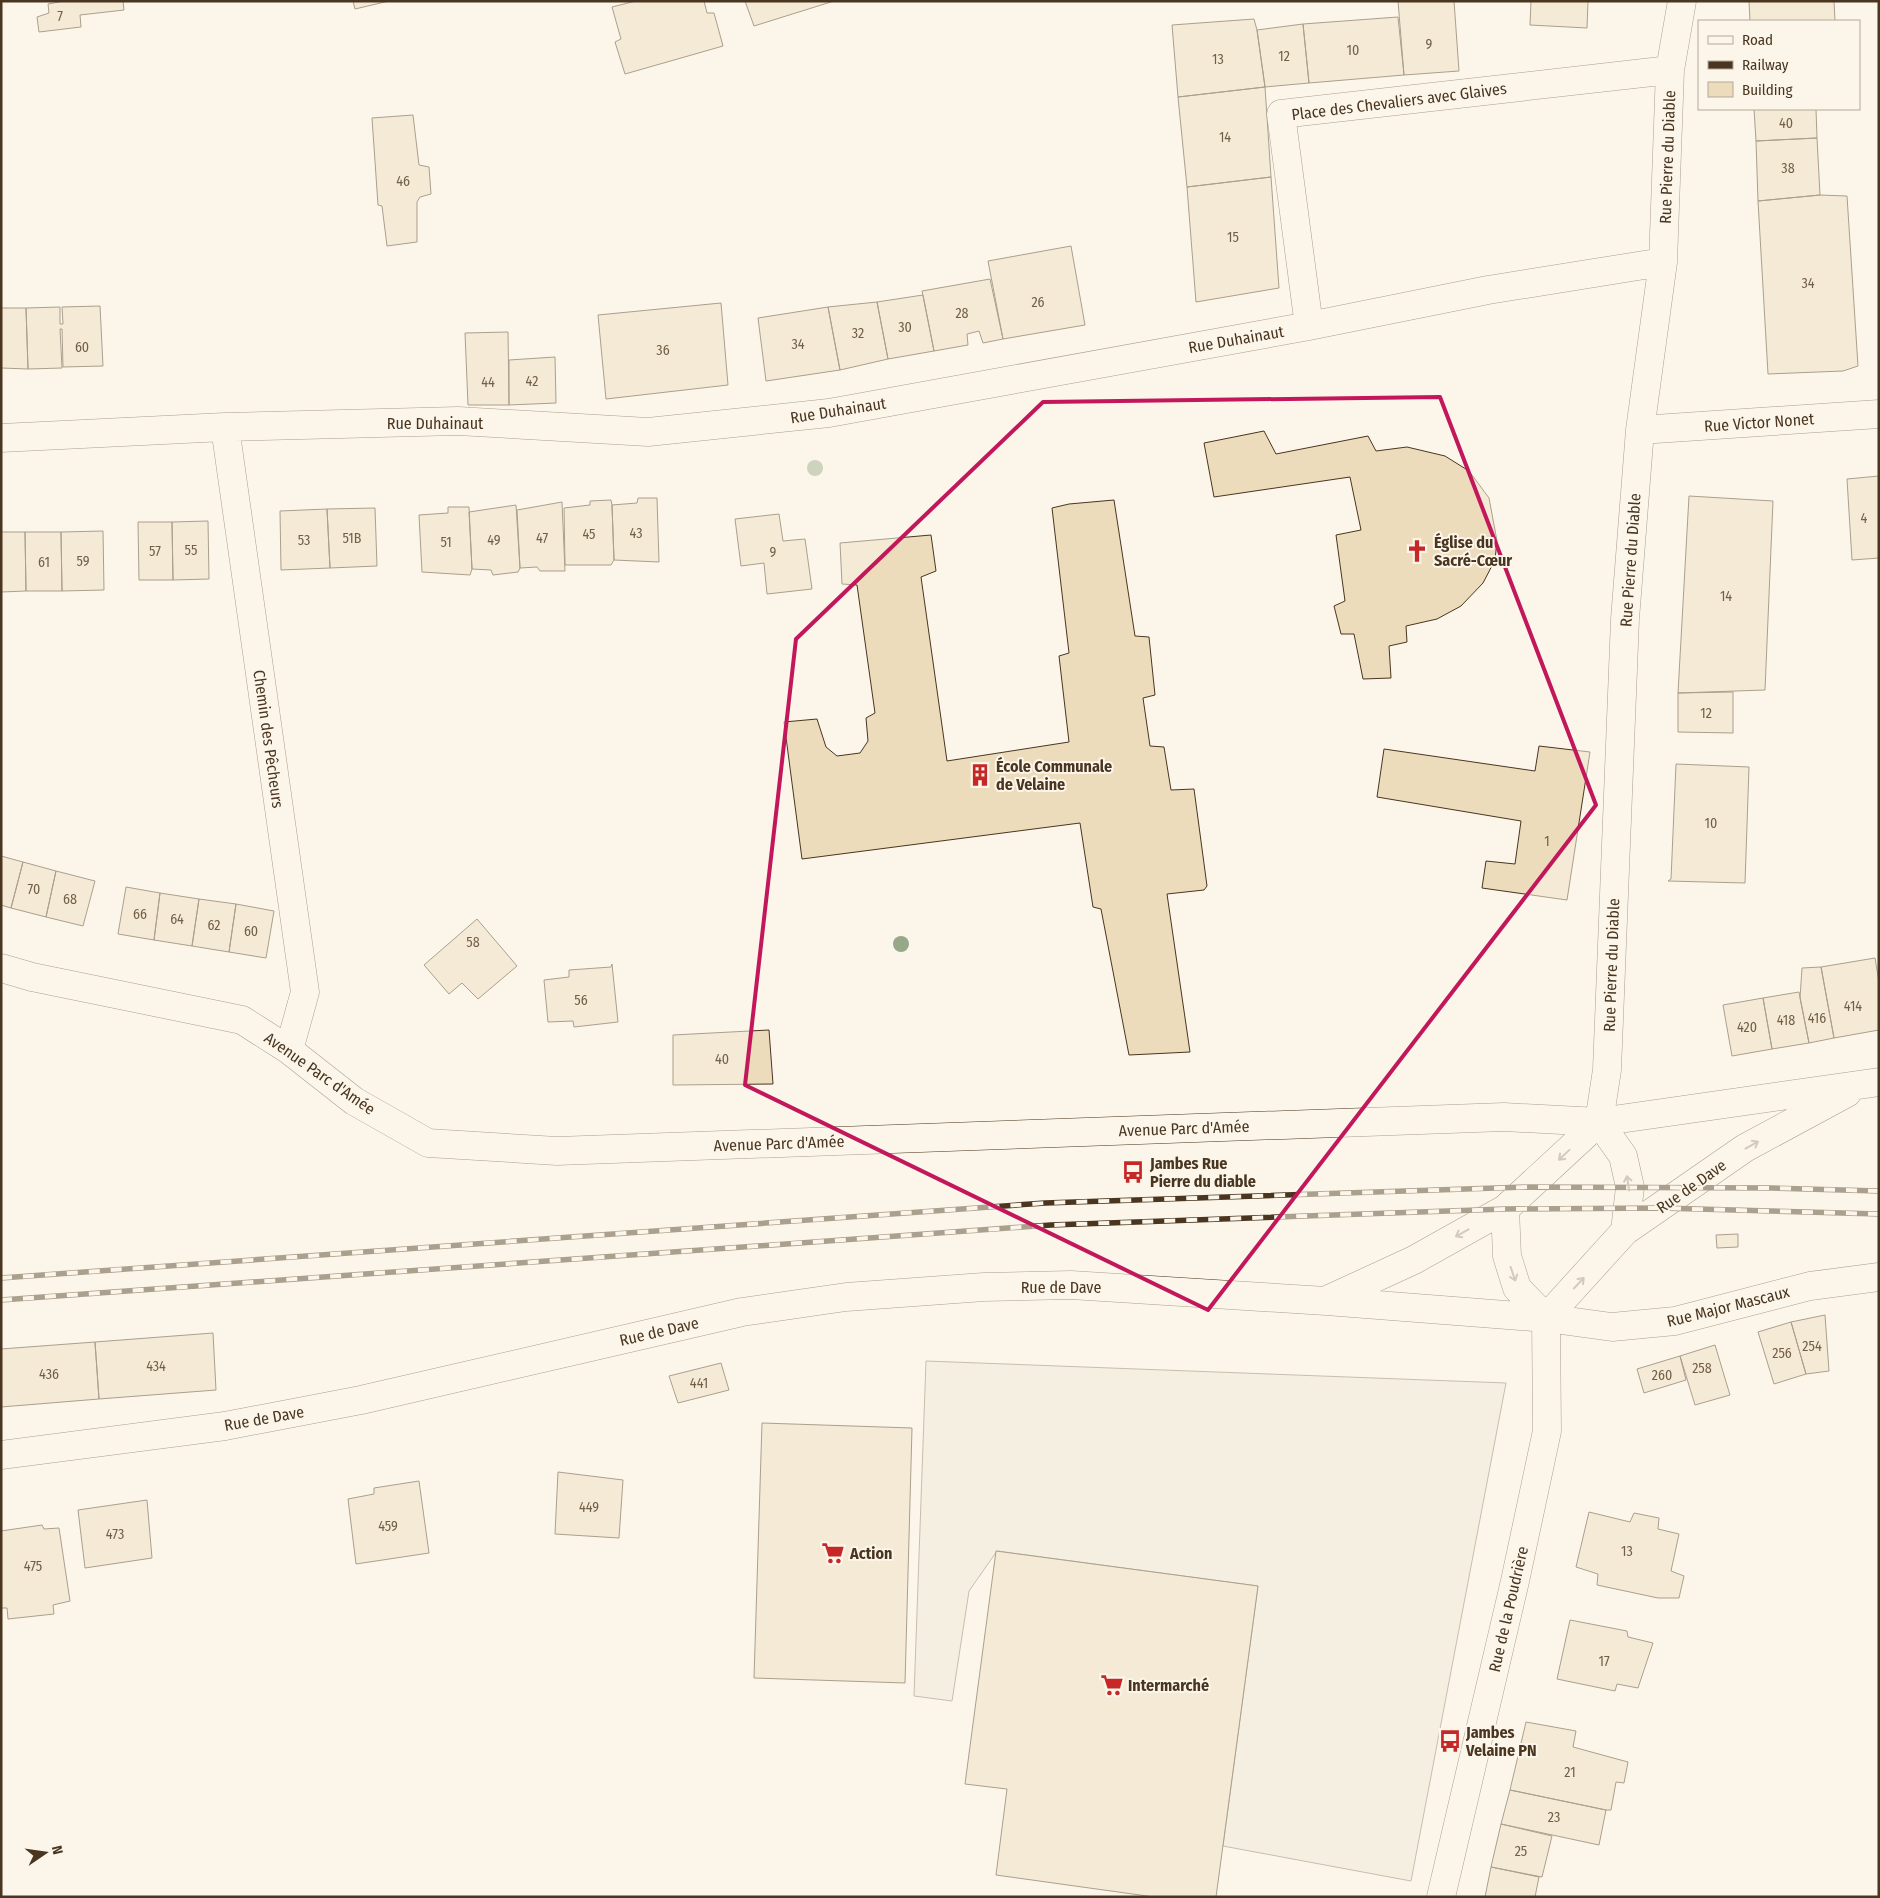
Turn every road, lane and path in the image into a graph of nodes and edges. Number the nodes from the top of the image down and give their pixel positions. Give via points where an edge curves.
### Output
1 (1682, 1) edge
2 (1670, 70) junction
3 (1663, 262) junction
4 (1309, 326) junction
5 (1879, 414) edge
6 (225, 428) junction
7 (1640, 430) junction
8 (1, 438) edge
9 (1, 968) edge
10 (289, 1050) junction
11 (1870, 1083) edge
12 (1599, 1122) junction
13 (1505, 1209) junction
14 (1625, 1231) junction
15 (1879, 1277) edge
16 (1326, 1300) junction
17 (1546, 1318) junction
18 (1, 1455) edge
19 (1441, 1897) edge

1 - 2 street, Rue Pierre du Diable
2 - 3 street, Rue Pierre du Diable
2 - 4 street, Place des Chevaliers avec Glaives via 1281,114
3 - 4 street, Rue Duhainaut via 1488,290
3 - 7 street, Rue Pierre du Diable
4 - 6 street, Rue Duhainaut via 829,413 648,432 458,421
5 - 7 street, Rue Victor Nonet
6 - 8 street, Rue Duhainaut
6 - 10 street, Chemin des Pêcheurs via 305,992
7 - 12 street, Rue Pierre du Diable via 1625,619 1607,1070
9 - 10 street, Avenue Parc d'Amée via 242,1020
10 - 12 street, Avenue Parc d'Amée via 354,1101 428,1142 557,1151 1504,1116
11 - 12 street, Rue de Dave
14 -> 11 street, Rue de Dave via 1745,1148
12 -> 13 street, Rue de Dave
14 -> 12 street via 1630,1187 1623,1156
13 -> 16 street, Rue de Dave via 1414,1260
13 -> 17 street via 1507,1256 1518,1288
17 -> 14 street, Rue de Dave
15 - 17 street, Rue Major Mascaux via 1810,1286 1675,1321 1612,1327
16 - 17 street, Rue de Dave
16 - 18 street, Rue de Dave via 1071,1285 846,1297 742,1312 361,1400 225,1426
17 - 19 street, Rue de la Poudrière via 1547,1431 1514,1589

